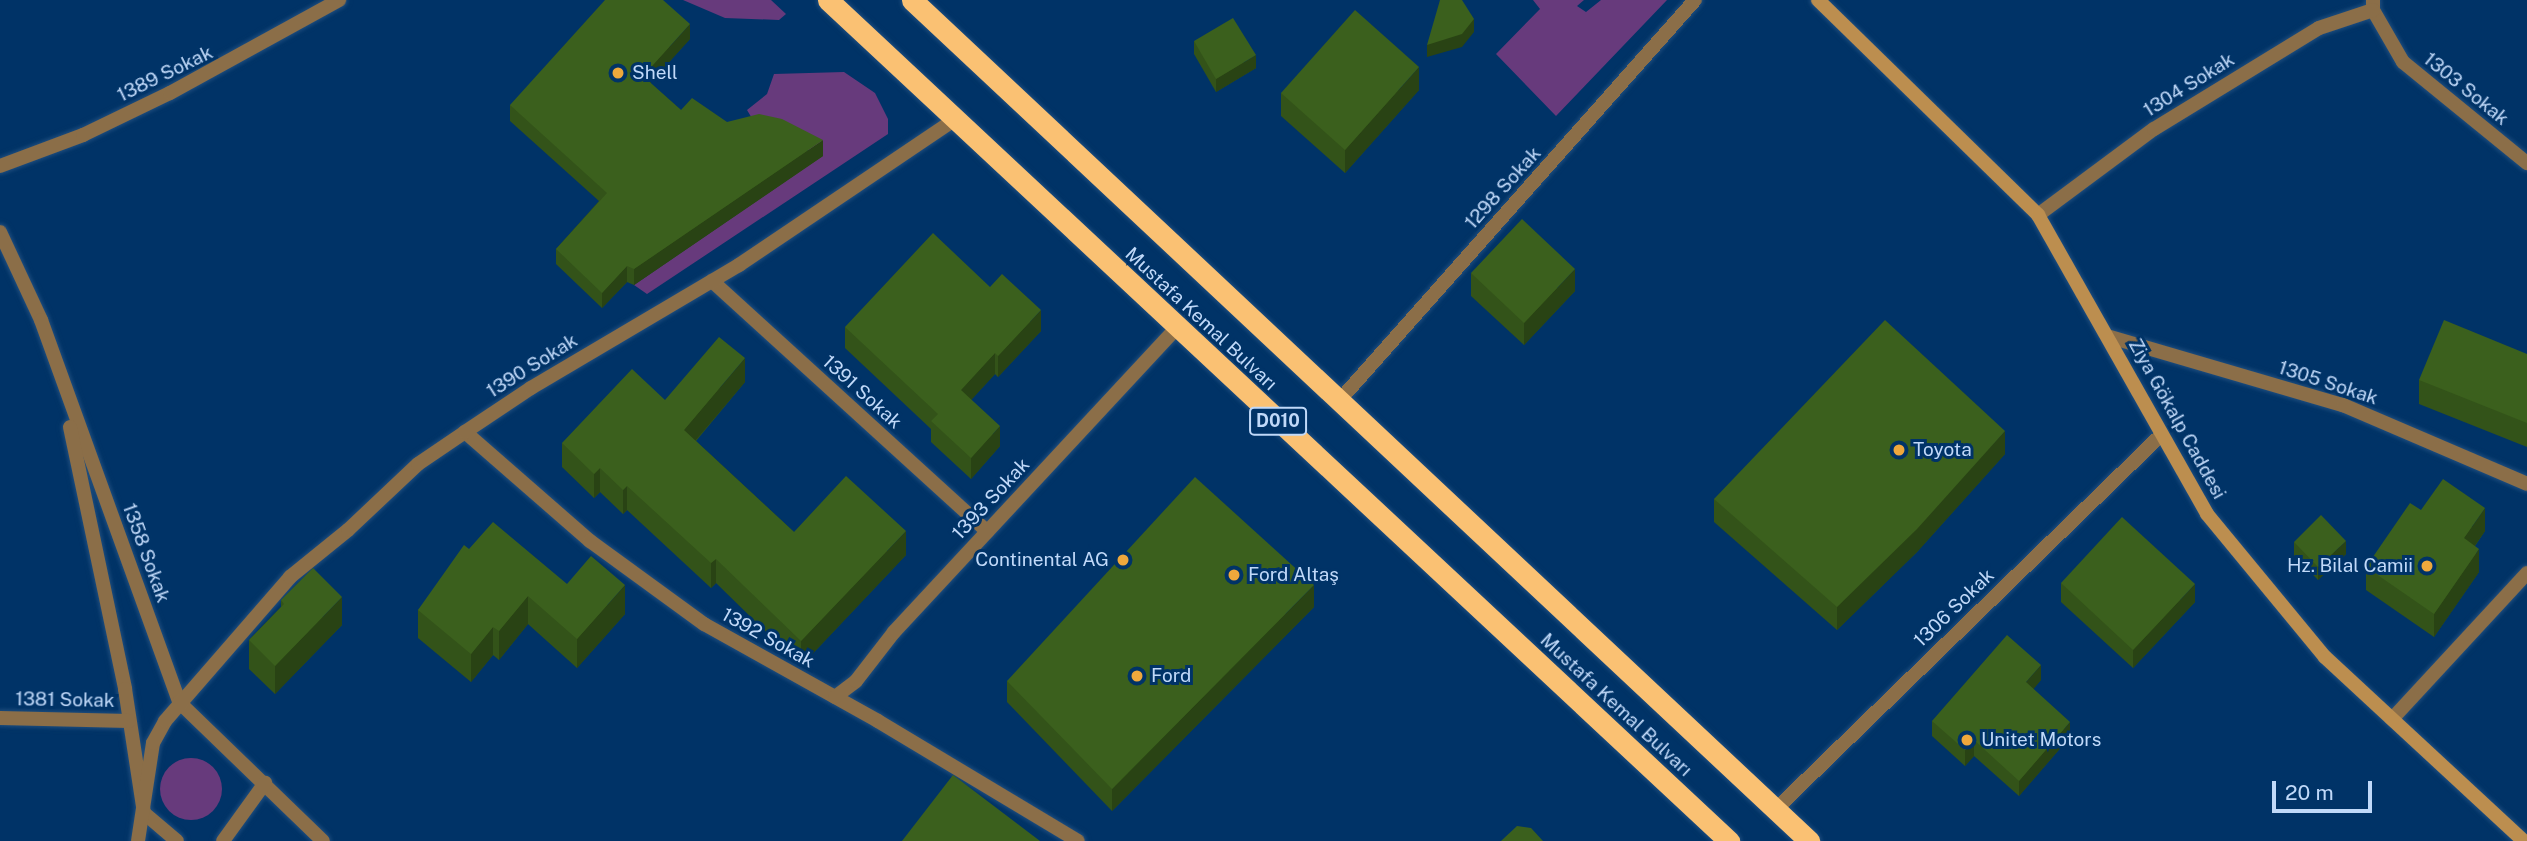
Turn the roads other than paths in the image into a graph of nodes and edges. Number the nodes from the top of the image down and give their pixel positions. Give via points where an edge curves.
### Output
1 (340, 0) edge
2 (828, 0) edge
3 (912, 0) edge
4 (1695, 0) edge
5 (1822, 1) edge
6 (2373, 5) edge
7 (954, 120) junction
8 (2527, 163) edge
9 (0, 166) edge
10 (2038, 215) junction
11 (0, 232) edge
12 (712, 281) junction
13 (1177, 327) junction
14 (2110, 337) junction
15 (62, 387) junction
16 (1339, 401) junction
17 (465, 432) junction
18 (2161, 435) junction
19 (2527, 484) edge
20 (987, 531) junction
21 (2527, 573) edge
22 (835, 697) junction
23 (178, 702) junction
24 (0, 718) edge
25 (2392, 719) junction
26 (129, 721) junction
27 (265, 783) junction
28 (1775, 810) junction
29 (144, 813) junction
30 (138, 841) edge
31 (177, 841) edge
32 (223, 841) edge
33 (323, 841) edge
34 (1078, 841) edge
35 (1729, 841) edge
36 (1808, 841) edge
37 (2524, 841) edge

1 - 9 street, 1389 Sokak via 170,93 83,135
2 - 7 highway, Mustafa Kemal Bulvarı / D010
3 - 16 highway, Mustafa Kemal Bulvarı / D010
4 - 16 street, 1298 Sokak
5 - 10 street, Ziya Gökalp Caddesi
6 - 8 street, 1303 Sokak via 2403,62
6 - 10 street, 1304 Sokak via 2319,28 2165,122
7 - 12 street, 1390 Sokak
7 - 13 highway, Mustafa Kemal Bulvarı / D010
10 - 14 street, Ziya Gökalp Caddesi
11 - 15 street, 1358 Sokak via 41,320
12 - 17 street, 1390 Sokak via 531,387
12 - 20 street, 1391 Sokak
13 - 20 street, 1393 Sokak
13 - 35 highway, Mustafa Kemal Bulvarı / D010
14 - 18 street, Ziya Gökalp Caddesi
14 - 19 street, 1305 Sokak via 2343,405
15 - 23 street, 1358 Sokak
15 - 26 street
16 - 28 highway, Mustafa Kemal Bulvarı / D010
17 - 22 street, 1392 Sokak via 590,541 704,624
17 - 23 street, 1390 Sokak via 418,464 290,577
18 - 25 street, Ziya Gökalp Caddesi via 2207,514 2325,657
18 - 28 street, 1306 Sokak
20 - 22 street, 1393 Sokak via 894,632 856,681
21 - 25 street
22 - 34 street, 1392 Sokak
23 - 27 street, 1358 Sokak
23 - 29 street, 1390 Sokak via 153,743
24 - 26 street, 1381 Sokak
25 - 37 street, Ziya Gökalp Caddesi
26 - 29 street
27 - 32 street
27 - 33 street, 1358 Sokak
28 - 36 highway, Mustafa Kemal Bulvarı / D010
29 - 30 street, 1390 Sokak
29 - 31 street

